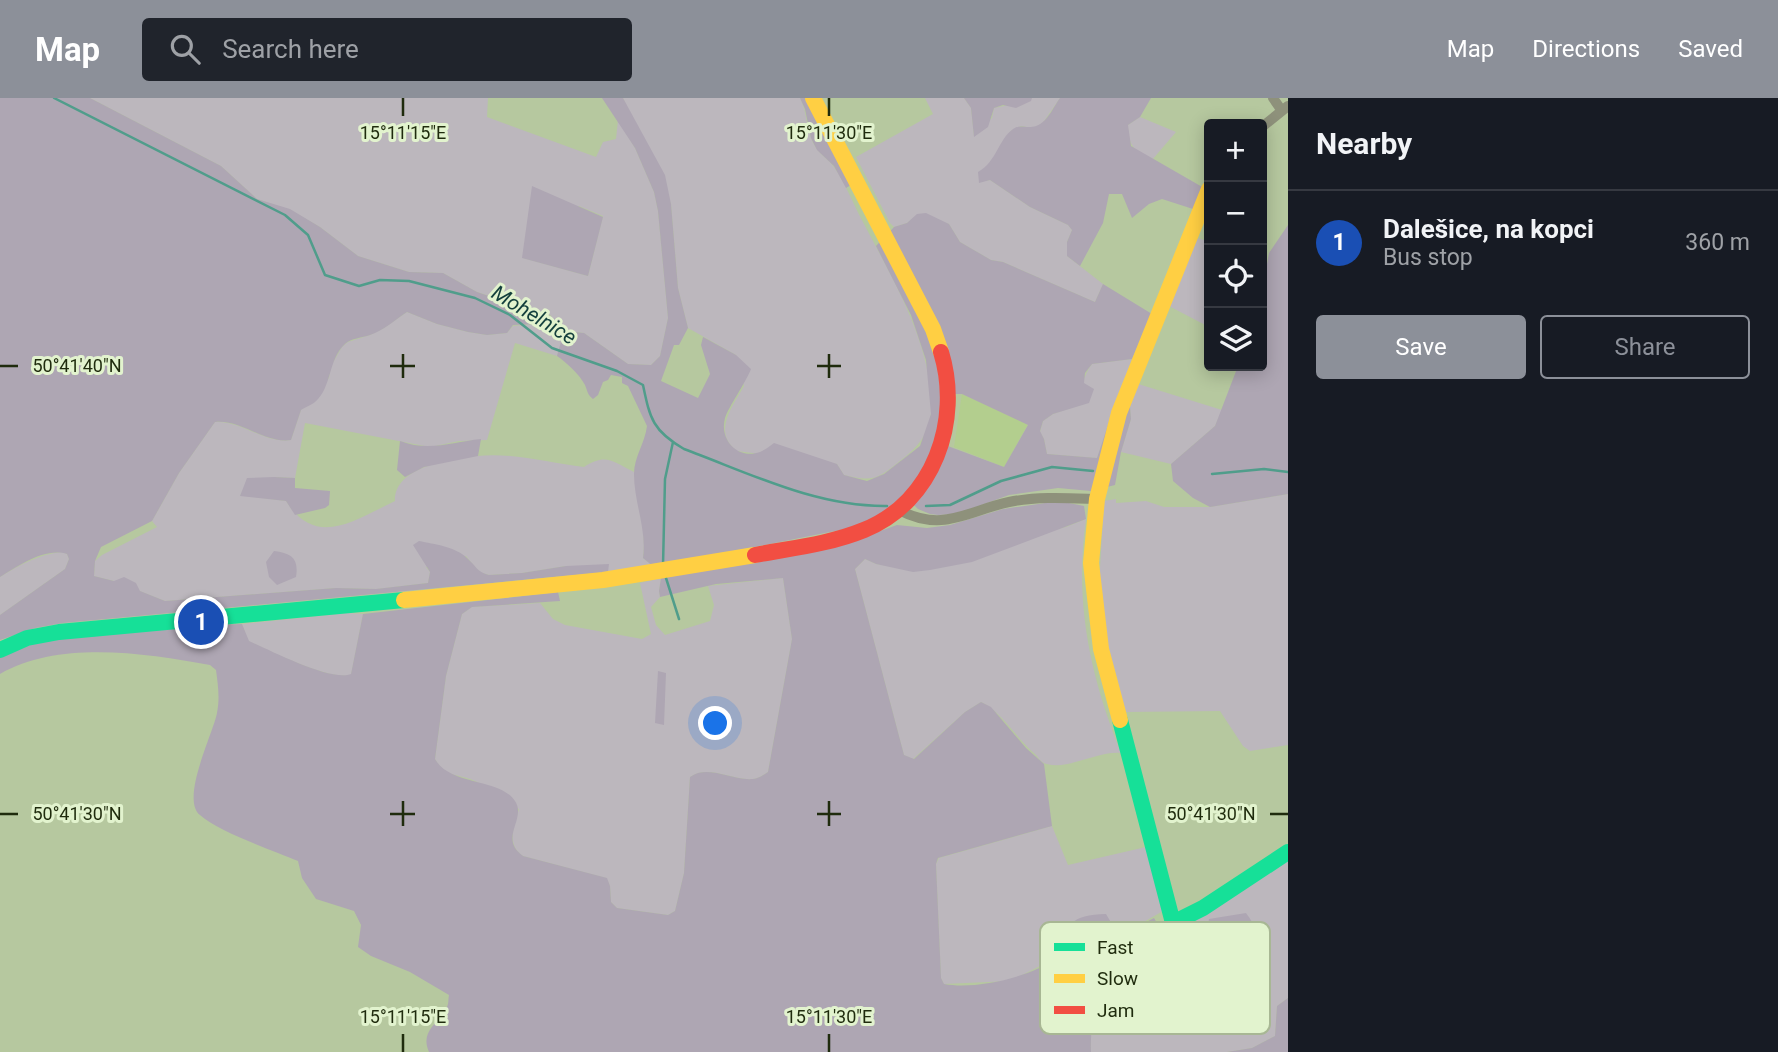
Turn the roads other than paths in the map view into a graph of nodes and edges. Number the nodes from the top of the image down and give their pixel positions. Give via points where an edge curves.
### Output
1 (813, 98) edge
2 (1273, 98) edge
3 (1285, 108) edge
4 (1267, 123) edge
5 (1204, 201) edge
6 (1097, 499) junction
7 (899, 510) junction
8 (0, 649) edge
9 (1288, 852) edge
10 (1172, 922) edge
11 (1174, 922) edge

1 - 7 street via 933,329 944,359 949,400 942,446 923,482
2 - 3 street
3 - 4 street
5 - 6 street via 1119,413
6 - 7 street via 1009,502 946,521 914,518
6 - 10 street via 1091,563 1101,649
7 - 8 street via 879,524 836,538 704,566 568,585 59,632
9 - 11 street

